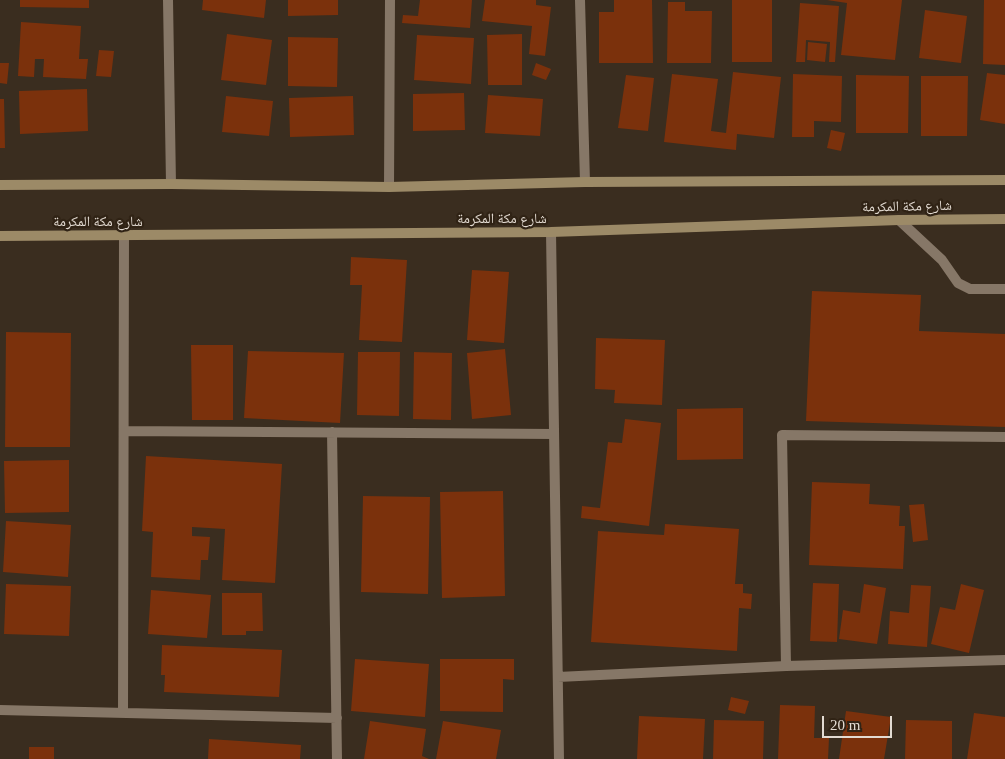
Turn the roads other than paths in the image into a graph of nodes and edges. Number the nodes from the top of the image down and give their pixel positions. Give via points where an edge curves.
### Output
1 (168, 0) edge
2 (390, 0) edge
3 (580, 0) edge
4 (1005, 180) edge
5 (585, 182) junction
6 (171, 184) junction
7 (0, 185) edge
8 (389, 186) junction
9 (1005, 219) edge
10 (899, 220) junction
11 (551, 232) junction
12 (0, 236) edge
13 (124, 236) junction
14 (1005, 289) edge
15 (124, 431) junction
16 (332, 432) junction
17 (554, 434) junction
18 (1005, 437) edge
19 (1005, 660) edge
20 (786, 666) junction
21 (558, 677) junction
22 (0, 710) edge
23 (123, 713) junction
24 (336, 718) junction
25 (337, 759) edge
26 (559, 759) edge

1 - 6 street
2 - 8 street
3 - 5 street
4 - 5 main road, شارع مكة المكرمة
5 - 8 main road, شارع مكة المكرمة
6 - 7 main road, شارع مكة المكرمة
6 - 8 main road, شارع مكة المكرمة
9 - 10 main road, شارع مكة المكرمة
10 - 11 main road, شارع مكة المكرمة
10 - 14 street via 942,260 958,283 970,288
11 - 13 main road, شارع مكة المكرمة
11 - 17 street
12 - 13 main road, شارع مكة المكرمة
13 - 15 street
15 - 16 street
15 - 23 street
16 - 17 street
16 - 24 street
17 - 21 street
18 - 20 street via 782,435
19 - 20 street
20 - 21 street
21 - 26 street
22 - 23 street
23 - 24 street
24 - 25 street

